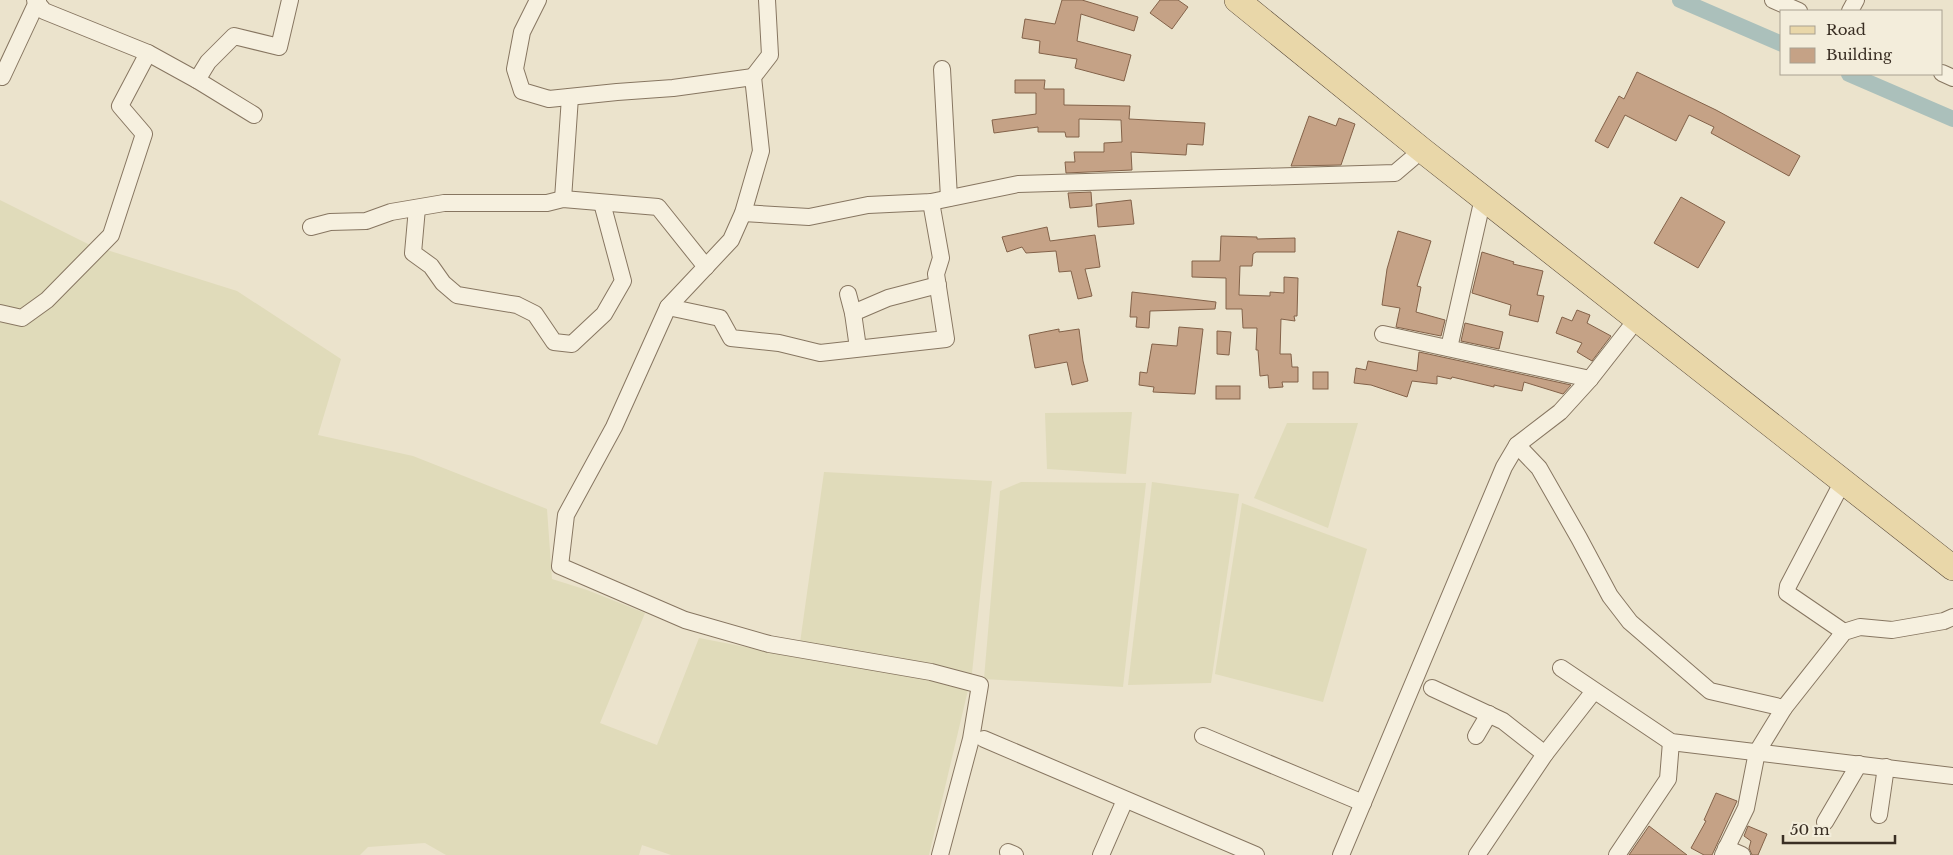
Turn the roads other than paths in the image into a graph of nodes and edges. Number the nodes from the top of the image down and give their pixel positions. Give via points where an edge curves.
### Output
1 (290, 0) edge
2 (538, 0) edge
3 (767, 0) edge
4 (1237, 0) edge
5 (1773, 0) edge
6 (36, 1) edge
7 (1797, 10) edge
8 (148, 53) junction
9 (942, 69) dead end
10 (2, 76) dead end
11 (753, 77) junction
12 (197, 80) junction
13 (570, 97) junction
14 (254, 115) dead end
15 (1422, 150) junction
16 (949, 198) junction
17 (1483, 198) junction
18 (564, 199) junction
19 (931, 202) junction
20 (602, 203) junction
21 (417, 208) junction
22 (744, 213) junction
23 (311, 227) dead end
24 (706, 267) junction
25 (938, 286) junction
26 (848, 294) dead end
27 (668, 307) junction
28 (853, 313) junction
29 (0, 314) edge
30 (1637, 319) junction
31 (1383, 334) dead end
32 (858, 348) junction
33 (1449, 348) junction
34 (1590, 379) junction
35 (1517, 445) junction
36 (1843, 481) junction
37 (1953, 568) edge
38 (1953, 617) edge
39 (1844, 632) junction
40 (1561, 668) dead end
41 (1432, 688) dead end
42 (1594, 691) junction
43 (1784, 708) junction
44 (1489, 714) junction
45 (1203, 736) dead end
46 (1476, 736) dead end
47 (984, 739) dead end
48 (1671, 742) junction
49 (1757, 752) junction
50 (1546, 754) junction
51 (1859, 764) junction
52 (1886, 768) junction
53 (1953, 776) edge
54 (1125, 800) junction
55 (1363, 803) junction
56 (1879, 815) dead end
57 (1825, 822) dead end
58 (941, 847) edge
59 (1725, 852) edge
60 (955, 855) edge
61 (1101, 855) edge
62 (1256, 855) edge
63 (1341, 855) edge
64 (1477, 855) edge
65 (1617, 855) edge
66 (1742, 855) edge

1 - 12 street via 279,48 234,36 208,62
2 - 13 street via 522,32 515,69 522,91 549,99
3 - 11 street via 770,55
4 - 15 main road
5 - 7 street
6 - 8 street via 44,11
6 - 10 street
8 - 12 street
8 - 29 street via 120,106 144,134 111,235 47,300 22,318
9 - 16 street
11 - 13 street
11 - 22 street via 761,151
12 - 14 street
13 - 18 street
15 - 16 street via 1395,173 1018,184
15 - 17 main road
16 - 19 street
17 - 30 main road
17 - 33 street
18 - 20 street
18 - 21 street via 547,203 444,203
19 - 22 street via 868,205 808,217
19 - 25 street via 940,258 936,274
20 - 21 street via 623,281 604,314 572,344 554,342 535,314 517,305 457,295 443,283 431,266 413,253
20 - 24 street via 658,207
21 - 23 street via 391,212 366,221 330,222
22 - 24 street via 730,240
24 - 27 street
25 - 28 street via 888,298
25 - 32 street via 946,339
26 - 28 street
27 - 32 street via 720,318 731,338 779,343 820,352
27 - 58 street via 614,427 566,515 560,566 686,620 769,644 931,672 980,685 970,739
28 - 32 street
30 - 34 street
30 - 36 main road
31 - 33 street
33 - 34 street
34 - 35 street via 1560,412
35 - 43 street via 1539,468 1610,596 1630,622 1710,691
35 - 55 street via 1500,476
36 - 37 main road
36 - 39 street via 1786,592
38 - 39 street via 1892,630 1860,627
39 - 43 street
40 - 42 street
41 - 44 street
42 - 48 street
42 - 50 street
43 - 49 street
44 - 46 street
44 - 50 street
45 - 55 street
47 - 54 street
48 - 49 street
48 - 65 street via 1668,779
49 - 51 street
49 - 59 street via 1746,808
50 - 64 street
51 - 52 street
51 - 57 street
52 - 53 street
52 - 56 street
54 - 61 street
54 - 62 street
55 - 63 street
58 - 60 street
59 - 66 street

